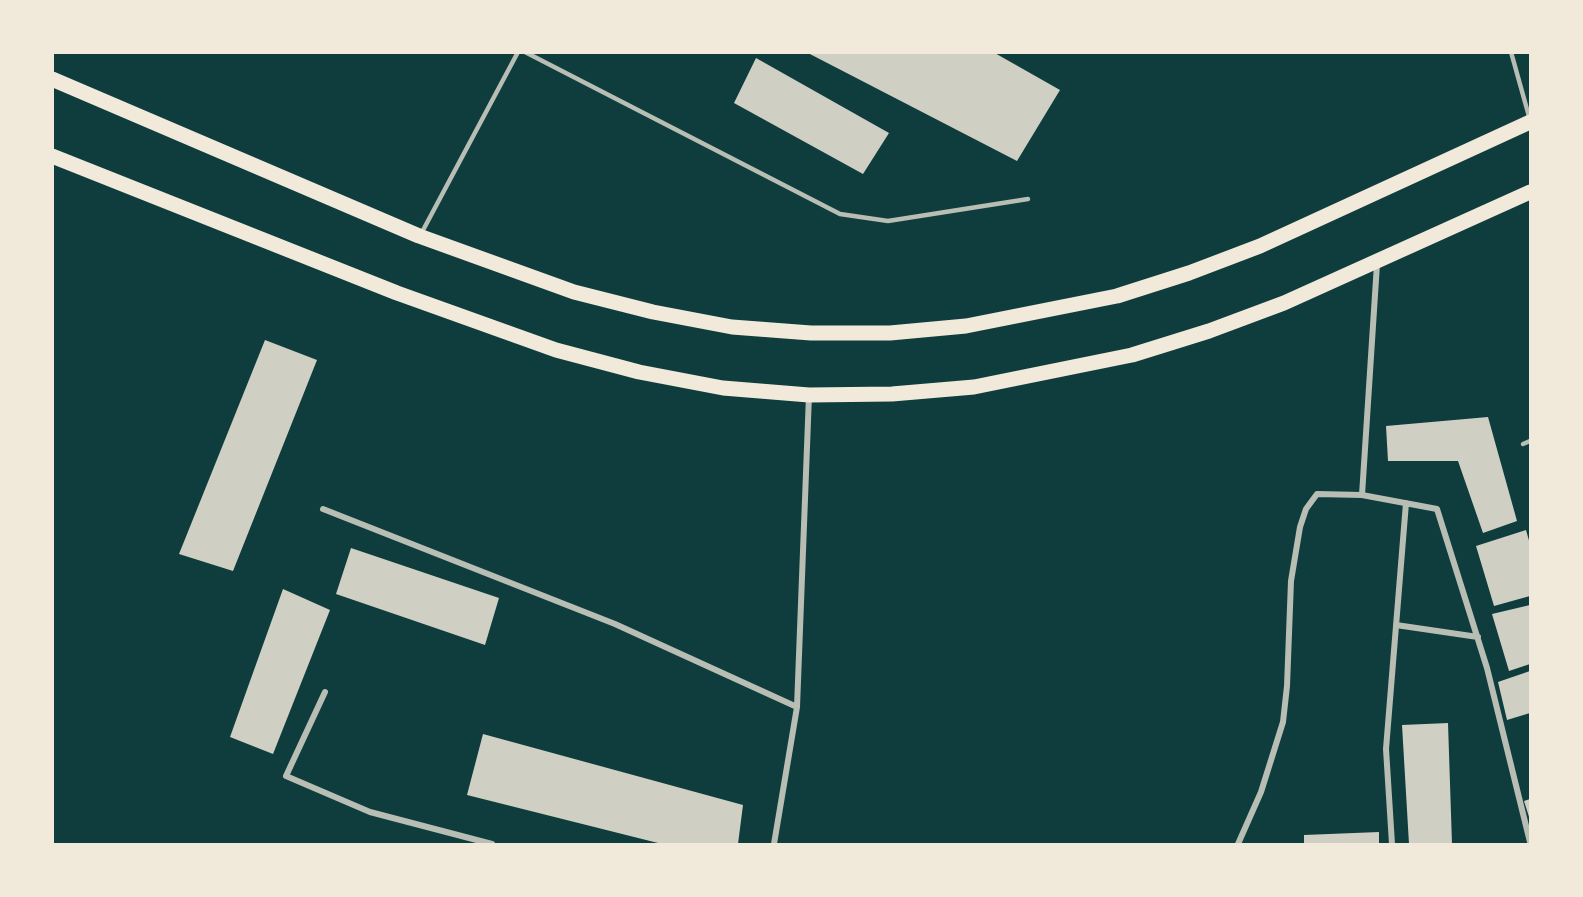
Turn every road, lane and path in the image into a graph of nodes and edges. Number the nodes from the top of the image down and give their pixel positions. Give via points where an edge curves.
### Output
1 (518, 52) edge
2 (525, 52) edge
3 (1511, 52) edge
4 (52, 79) edge
5 (1530, 121) edge
6 (52, 156) edge
7 (1530, 192) edge
8 (1028, 199) dead end
9 (419, 236) junction
10 (1377, 259) junction
11 (808, 395) junction
12 (1530, 441) edge
13 (1523, 444) dead end
14 (1362, 495) junction
15 (1406, 503) junction
16 (322, 509) dead end
17 (1396, 625) junction
18 (1478, 637) junction
19 (325, 692) dead end
20 (797, 707) junction
21 (1530, 842) edge
22 (492, 844) edge
23 (774, 844) edge
24 (1238, 844) edge
25 (1392, 844) edge

1 - 9 lane
2 - 8 lane via 840,214 888,221
3 - 5 lane
4 - 9 main road
5 - 9 main road via 1260,246 1189,273 1117,296 966,326 890,333 732,327 574,292
6 - 11 main road via 397,293 556,350 639,372 723,388
7 - 10 main road
10 - 11 main road via 1284,303 1209,332 1132,355 974,387 892,394
10 - 14 street
11 - 20 street
12 - 13 lane
14 - 15 street
14 - 24 street via 1317,494 1306,509 1291,581 1283,722 1261,792
15 - 17 street
15 - 18 street via 1437,509
16 - 20 street via 615,624
17 - 18 street
17 - 25 street via 1386,749
18 - 21 street
19 - 22 street via 286,776 370,812
20 - 23 street

